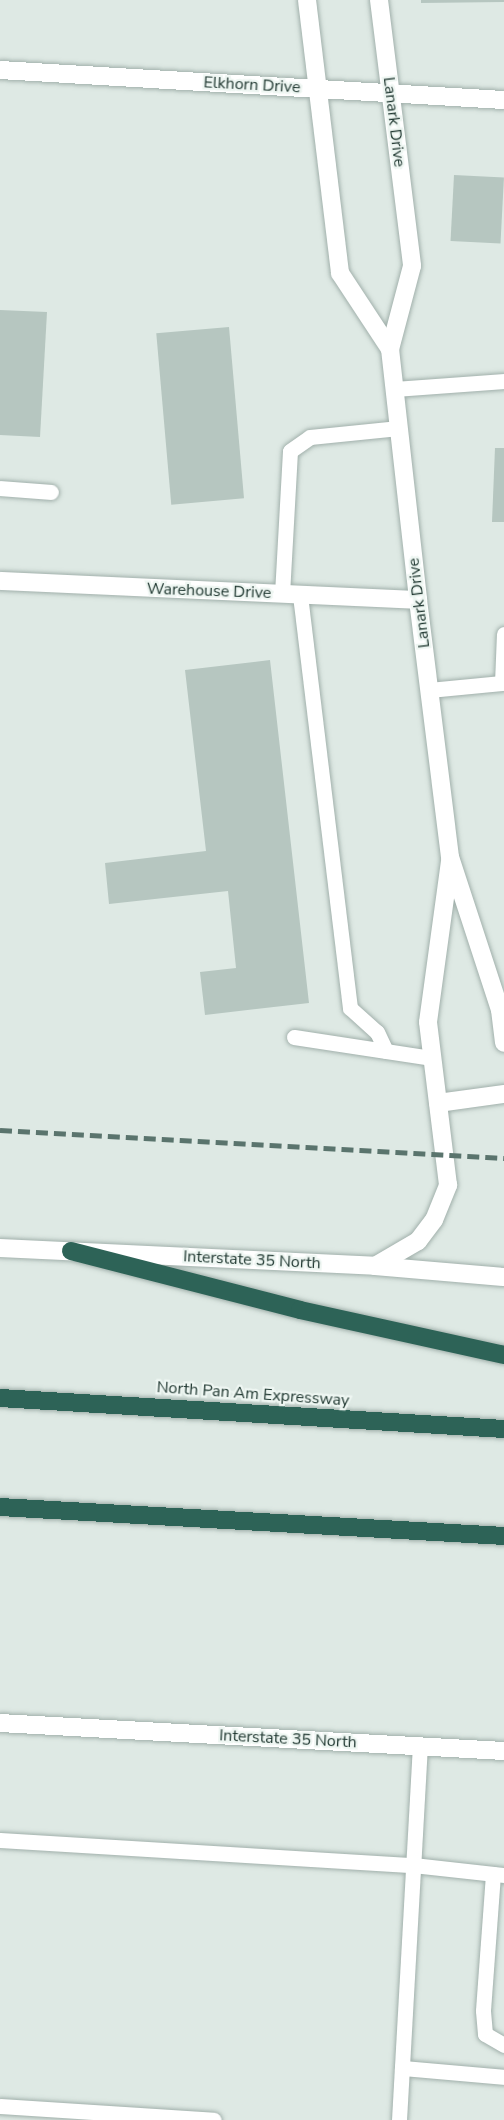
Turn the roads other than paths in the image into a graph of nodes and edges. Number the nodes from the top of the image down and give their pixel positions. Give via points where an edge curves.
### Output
1 (307, 0) edge
2 (379, 0) edge
3 (0, 70) edge
4 (317, 88) junction
5 (391, 93) junction
6 (504, 100) edge
7 (390, 349) junction
8 (504, 381) edge
9 (394, 389) junction
10 (399, 428) junction
11 (0, 488) edge
12 (51, 492) dead end
13 (0, 582) edge
14 (282, 594) junction
15 (300, 595) junction
16 (418, 600) junction
17 (504, 634) edge
18 (429, 690) junction
19 (450, 857) junction
20 (294, 1037) dead end
21 (504, 1043) edge
22 (386, 1051) junction
23 (432, 1058) junction
24 (504, 1094) edge
25 (438, 1103) junction
26 (0, 1248) edge
27 (71, 1251) junction
28 (375, 1266) junction
29 (504, 1277) edge
30 (504, 1355) edge
31 (0, 1398) edge
32 (504, 1429) edge
33 (0, 1507) edge
34 (504, 1536) edge
35 (0, 1723) edge
36 (420, 1747) junction
37 (504, 1751) edge
38 (0, 1840) edge
39 (413, 1865) junction
40 (498, 1875) edge
41 (504, 2045) edge
42 (402, 2068) junction
43 (504, 2076) edge
44 (0, 2106) edge
45 (214, 2120) edge
46 (399, 2120) edge

1 - 4 street, Lanark Drive
2 - 5 street, Lanark Drive
3 - 4 street, Elkhorn Drive
4 - 5 street, Elkhorn Drive
4 - 7 street, Lanark Drive via 340,273
5 - 6 street, Elkhorn Drive
5 - 7 street, Lanark Drive via 412,266
7 - 9 street, Lanark Drive
8 - 9 lane
9 - 10 street, Lanark Drive
10 - 14 lane via 310,437 290,451
10 - 16 street, Lanark Drive
11 - 12 lane
13 - 14 street, Warehouse Drive
14 - 15 street, Warehouse Drive
15 - 16 street, Warehouse Drive
15 - 22 lane via 350,1008 377,1032
16 - 18 street, Lanark Drive
17 - 18 lane via 502,683
18 - 19 street, Lanark Drive
19 - 21 street, Lanark Drive via 500,1010
19 - 23 street, Lanark Drive via 428,1023
20 - 22 lane
22 - 23 lane
23 - 25 street, Lanark Drive
24 - 25 street
25 - 28 street, Lanark Drive via 448,1185 443,1203 418,1241
26 - 27 street, Interstate 35 North
27 - 28 street, Interstate 35 North
27 - 30 highway via 300,1310
28 - 29 street, Interstate 35 North
31 - 32 highway, North Pan Am Expressway
33 - 34 highway
35 - 36 street, Interstate 35 North
36 - 37 street, Interstate 35 North
36 - 39 lane
38 - 39 lane
39 - 40 lane
39 - 42 lane
40 - 41 lane via 483,2011 485,2034
42 - 43 lane
42 - 46 lane
44 - 45 lane

